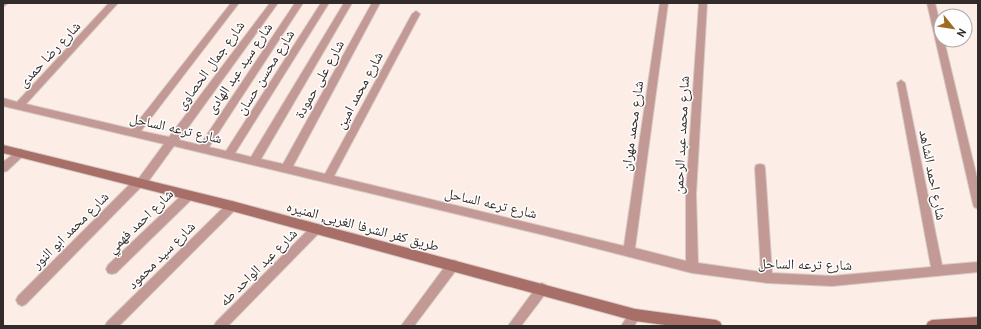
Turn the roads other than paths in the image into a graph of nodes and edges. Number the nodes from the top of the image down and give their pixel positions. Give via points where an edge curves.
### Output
1 (114, 3) edge
2 (235, 3) edge
3 (274, 3) edge
4 (299, 3) edge
5 (325, 3) edge
6 (348, 3) edge
7 (376, 3) edge
8 (664, 3) edge
9 (703, 3) edge
10 (931, 3) edge
11 (416, 14) dead end
12 (901, 83) dead end
13 (3, 102) edge
14 (20, 106) junction
15 (134, 133) junction
16 (172, 142) junction
17 (3, 149) edge
18 (202, 149) junction
19 (20, 153) junction
20 (228, 155) junction
21 (254, 162) junction
22 (3, 168) edge
23 (760, 168) dead end
24 (286, 169) junction
25 (327, 179) junction
26 (140, 183) junction
27 (188, 195) junction
28 (978, 204) edge
29 (232, 206) junction
30 (316, 229) junction
31 (629, 252) junction
32 (453, 265) junction
33 (978, 267) edge
34 (692, 268) junction
35 (112, 269) dead end
36 (937, 271) junction
37 (767, 278) junction
38 (542, 289) junction
39 (22, 300) dead end
40 (635, 315) junction
41 (975, 324) edge
42 (111, 326) edge
43 (220, 326) edge
44 (407, 326) edge
45 (514, 326) edge
46 (627, 326) edge
47 (708, 326) edge
48 (932, 326) edge

1 - 14 street, شارع رضا حمدى
2 - 15 street
3 - 16 street, شارع جمال الحصاوى
4 - 18 street, شارع سيد عبد الهادى
5 - 20 street, شارع محسن حسان
6 - 21 street
7 - 24 street, شارع على حمودة
8 - 31 street, شارع محمد مهران
9 - 34 street, شارع محمد عبد الرحمن via 691,186
10 - 28 street
11 - 25 street, شارع محمد امين
12 - 36 street, شارع احمد الشاهد
13 - 14 street, شارع ترعه الساحل
14 - 15 street, شارع ترعه الساحل
15 - 16 street, شارع ترعه الساحل
16 - 18 street, شارع ترعه الساحل
16 - 26 street, شارع جمال الحصاوى
17 - 19 street, طريق كفر الشرفا الغربى, المنيره
18 - 20 street, شارع ترعه الساحل
19 - 22 street
19 - 26 street, طريق كفر الشرفا الغربى, المنيره
20 - 21 street, شارع ترعه الساحل
21 - 24 street, شارع ترعه الساحل
23 - 37 street
24 - 25 street, شارع ترعه الساحل
25 - 31 street, شارع ترعه الساحل
26 - 27 street, طريق كفر الشرفا الغربى, المنيره
26 - 39 street, شارع محمد ابو النور
27 - 29 street, طريق كفر الشرفا الغربى, المنيره
27 - 35 street, شارع احمد فهمي
29 - 30 street, طريق كفر الشرفا الغربى, المنيره
29 - 42 street, شارع سيد محمود
30 - 32 street, طريق كفر الشرفا الغربى, المنيره
30 - 43 street, شارع عبد الواحد طه
31 - 34 street, شارع ترعه الساحل
32 - 38 street, طريق كفر الشرفا الغربى, المنيره
32 - 44 street
33 - 36 street, شارع ترعه الساحل
34 - 37 street, شارع ترعه الساحل
36 - 37 street, شارع ترعه الساحل via 832,281
38 - 40 street, طريق كفر الشرفا الغربى, المنيره
38 - 45 street
40 - 46 street
40 - 47 street, طريق كفر الشرفا الغربى, المنيره
41 - 48 street

